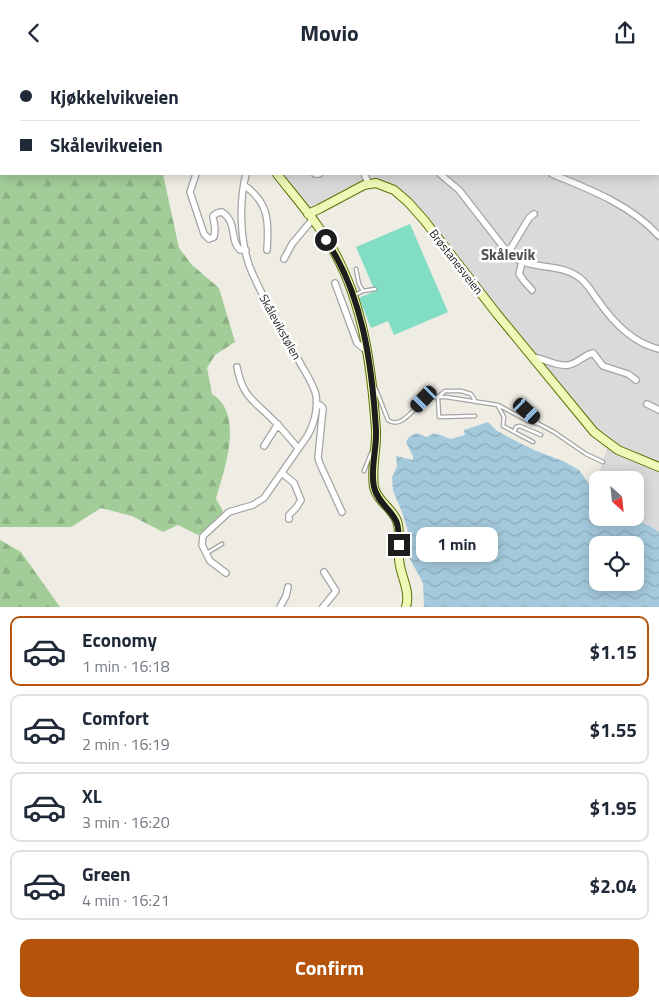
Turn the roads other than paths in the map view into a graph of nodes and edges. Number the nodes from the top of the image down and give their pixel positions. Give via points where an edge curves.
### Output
1 (196, 175) edge
2 (246, 175) edge
3 (278, 175) edge
4 (364, 175) edge
5 (441, 175) edge
6 (554, 175) edge
7 (369, 184) junction
8 (244, 185) junction
9 (534, 214) dead end
10 (310, 217) junction
11 (659, 225) edge
12 (654, 230) junction
13 (659, 236) edge
14 (246, 250) junction
15 (267, 250) dead end
16 (508, 253) junction
17 (284, 259) dead end
18 (522, 262) junction
19 (356, 269) dead end
20 (335, 283) dead end
21 (375, 289) dead end
22 (532, 290) dead end
23 (363, 291) junction
24 (353, 296) junction
25 (659, 349) edge
26 (367, 351) junction
27 (532, 357) junction
28 (237, 367) dead end
29 (370, 373) junction
30 (636, 380) dead end
31 (438, 397) junction
32 (476, 402) junction
33 (518, 403) dead end
34 (317, 404) junction
35 (646, 404) dead end
36 (498, 405) junction
37 (659, 410) edge
38 (475, 416) dead end
39 (278, 424) junction
40 (539, 424) junction
41 (514, 432) junction
42 (541, 435) dead end
43 (533, 442) dead end
44 (264, 446) dead end
45 (298, 448) junction
46 (375, 449) junction
47 (603, 462) dead end
48 (659, 467) edge
49 (364, 471) dead end
50 (282, 474) junction
51 (342, 512) dead end
52 (289, 519) dead end
53 (222, 544) dead end
54 (206, 554) junction
55 (324, 572) dead end
56 (226, 573) dead end
57 (288, 587) dead end
58 (280, 607) edge
59 (323, 607) edge
60 (406, 607) edge

1 - 14 street, Skålevikstølen via 190,192 206,237 214,237 213,216 222,212 234,227 236,246
2 - 8 street, Skålevikstølen
3 - 10 street
4 - 7 street
5 - 16 street via 459,190
6 - 12 street via 606,197
7 - 10 street via 358,187
7 - 27 street, Brøstanesveien via 380,184 394,190 416,210
8 - 14 street, Skålevikstølen via 242,213
8 - 15 street via 263,204
9 - 16 street
10 - 17 street
10 - 24 street via 341,265
11 - 12 street
12 - 13 street
14 - 34 street, Skålevikstølen via 260,292 313,386
16 - 18 street
18 - 22 street via 519,274
18 - 25 street via 577,276 626,333
19 - 23 lane
20 - 26 street via 356,343
21 - 23 lane
23 - 24 lane
24 - 26 street
26 - 29 street
27 - 30 street via 569,365 593,353 603,366
27 - 48 street, Brøstanesveien via 594,432 618,450
28 - 39 street via 248,397
29 - 31 lane via 392,423 404,419 424,399
29 - 46 street
31 - 32 lane
31 - 32 lane via 445,391 461,391 471,393
31 - 38 lane via 439,417
32 - 36 lane
33 - 40 lane
34 - 45 street, Skålevikstølen via 314,425
34 - 51 street, Skålevikstølen via 323,408 318,458
35 - 37 street
36 - 40 lane
36 - 41 lane via 504,417 502,425
39 - 44 street
39 - 45 street
40 - 47 lane
41 - 42 lane via 520,426
41 - 43 lane
45 - 50 street, Skålevikstølen
46 - 49 lane
46 - 60 street via 374,488 397,522
50 - 52 street via 294,483 300,497
50 - 54 street, Skålevikstølen via 264,499 232,510 203,536 201,542
53 - 54 lane
54 - 56 street
55 - 59 street via 336,591
57 - 58 street

